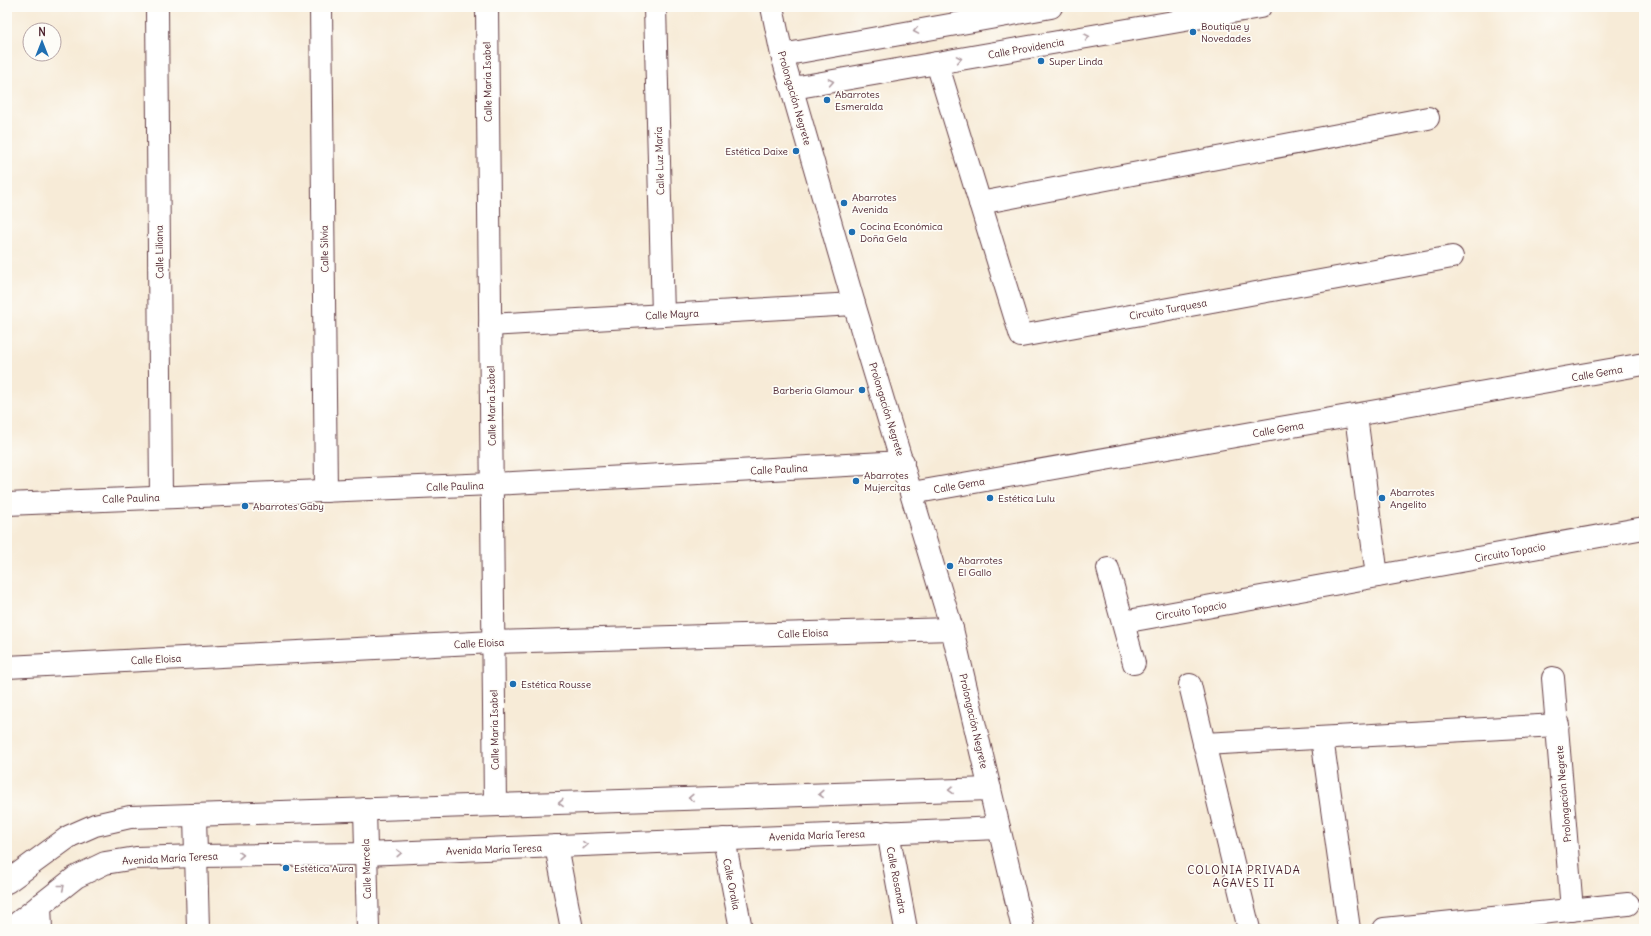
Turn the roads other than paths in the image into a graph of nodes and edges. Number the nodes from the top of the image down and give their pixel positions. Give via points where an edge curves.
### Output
1 (157, 7) edge
2 (321, 7) edge
3 (487, 7) edge
4 (655, 7) edge
5 (772, 7) edge
6 (1051, 7) edge
7 (1249, 8) edge
8 (782, 54) junction
9 (937, 63) junction
10 (793, 88) junction
11 (1428, 118) dead end
12 (980, 203) junction
13 (1452, 257) dead end
14 (854, 304) junction
15 (663, 315) junction
16 (490, 325) junction
17 (1644, 364) edge
18 (1356, 416) junction
19 (903, 462) junction
20 (492, 484) junction
21 (326, 491) junction
22 (912, 493) junction
23 (161, 497) junction
24 (7, 504) edge
25 (1644, 528) edge
26 (1108, 569) dead end
27 (1377, 576) junction
28 (1123, 622) junction
29 (952, 629) junction
30 (493, 642) junction
31 (1134, 663) dead end
32 (7, 667) edge
33 (1553, 678) dead end
34 (1190, 685) dead end
35 (1558, 725) junction
36 (1322, 738) junction
37 (1204, 744) junction
38 (990, 789) junction
39 (495, 805) junction
40 (365, 809) junction
41 (195, 816) junction
42 (999, 828) junction
43 (888, 832) junction
44 (724, 839) junction
45 (556, 846) junction
46 (365, 854) junction
47 (196, 856) junction
48 (7, 882) edge
49 (1628, 904) dead end
50 (40, 905) junction
51 (1572, 910) junction
52 (10, 929) edge
53 (41, 929) edge
54 (198, 929) edge
55 (368, 929) edge
56 (572, 929) edge
57 (741, 929) edge
58 (906, 929) edge
59 (1023, 929) edge
60 (1249, 929) edge
61 (1349, 929) edge
62 (1384, 929) edge

1 - 23 street, Calle Liliana
2 - 21 street, Calle Silvia
3 - 16 street, Calle María Isabel
4 - 15 street, Calle Luz María
5 - 8 street, Prolongación Negrete
6 -> 8 street
9 -> 7 street, Calle Providencia
8 - 10 street, Prolongación Negrete
10 -> 9 street, Calle Providencia
9 - 12 street, Circuito Turquesa
10 - 14 street, Prolongación Negrete
11 - 12 street
12 - 13 street, Circuito Turquesa via 1021,336
14 - 15 street, Calle Mayra
14 - 19 street, Prolongación Negrete
15 - 16 street, Calle Mayra
16 - 20 street, Calle María Isabel
17 - 18 street, Calle Gema
18 - 22 street, Calle Gema
18 - 27 street
19 - 20 street, Calle Paulina
19 - 22 street, Prolongación Negrete
20 - 21 street, Calle Paulina
20 - 30 street, Calle María Isabel
21 - 23 street, Calle Paulina
22 - 29 street, Prolongación Negrete
23 - 24 street, Calle Paulina
25 - 27 street, Circuito Topacio
26 - 28 street
27 - 28 street, Circuito Topacio
28 - 31 street
29 - 30 street, Calle Eloisa
29 - 38 street, Prolongación Negrete
30 - 32 street, Calle Eloisa
30 - 39 street, Calle María Isabel
33 - 35 street, Prolongación Negrete
34 - 37 street
35 - 36 street
35 - 51 street, Prolongación Negrete
36 - 37 street
36 - 61 street
37 - 60 street
38 -> 39 street
38 - 42 street, Prolongación Negrete
39 - 40 street
40 - 41 street
40 - 46 street, Calle Marcela
41 - 47 street
41 - 48 street via 130,817 95,825 70,836
42 - 43 street, Avenida María Teresa
42 - 59 street, Prolongación Negrete
43 - 44 street, Avenida María Teresa
43 - 58 street, Calle Rosandra
45 -> 44 street, Avenida María Teresa
44 - 57 street, Calle Oralia
46 -> 45 street, Avenida María Teresa
45 - 56 street
47 -> 46 street, Avenida María Teresa
46 - 55 street, Calle Marcela
50 -> 47 street, Avenida María Teresa via 76,877 105,863 136,858
47 - 54 street
49 - 51 street
50 - 52 street, Avenida María Teresa
50 - 53 street
51 - 62 street

